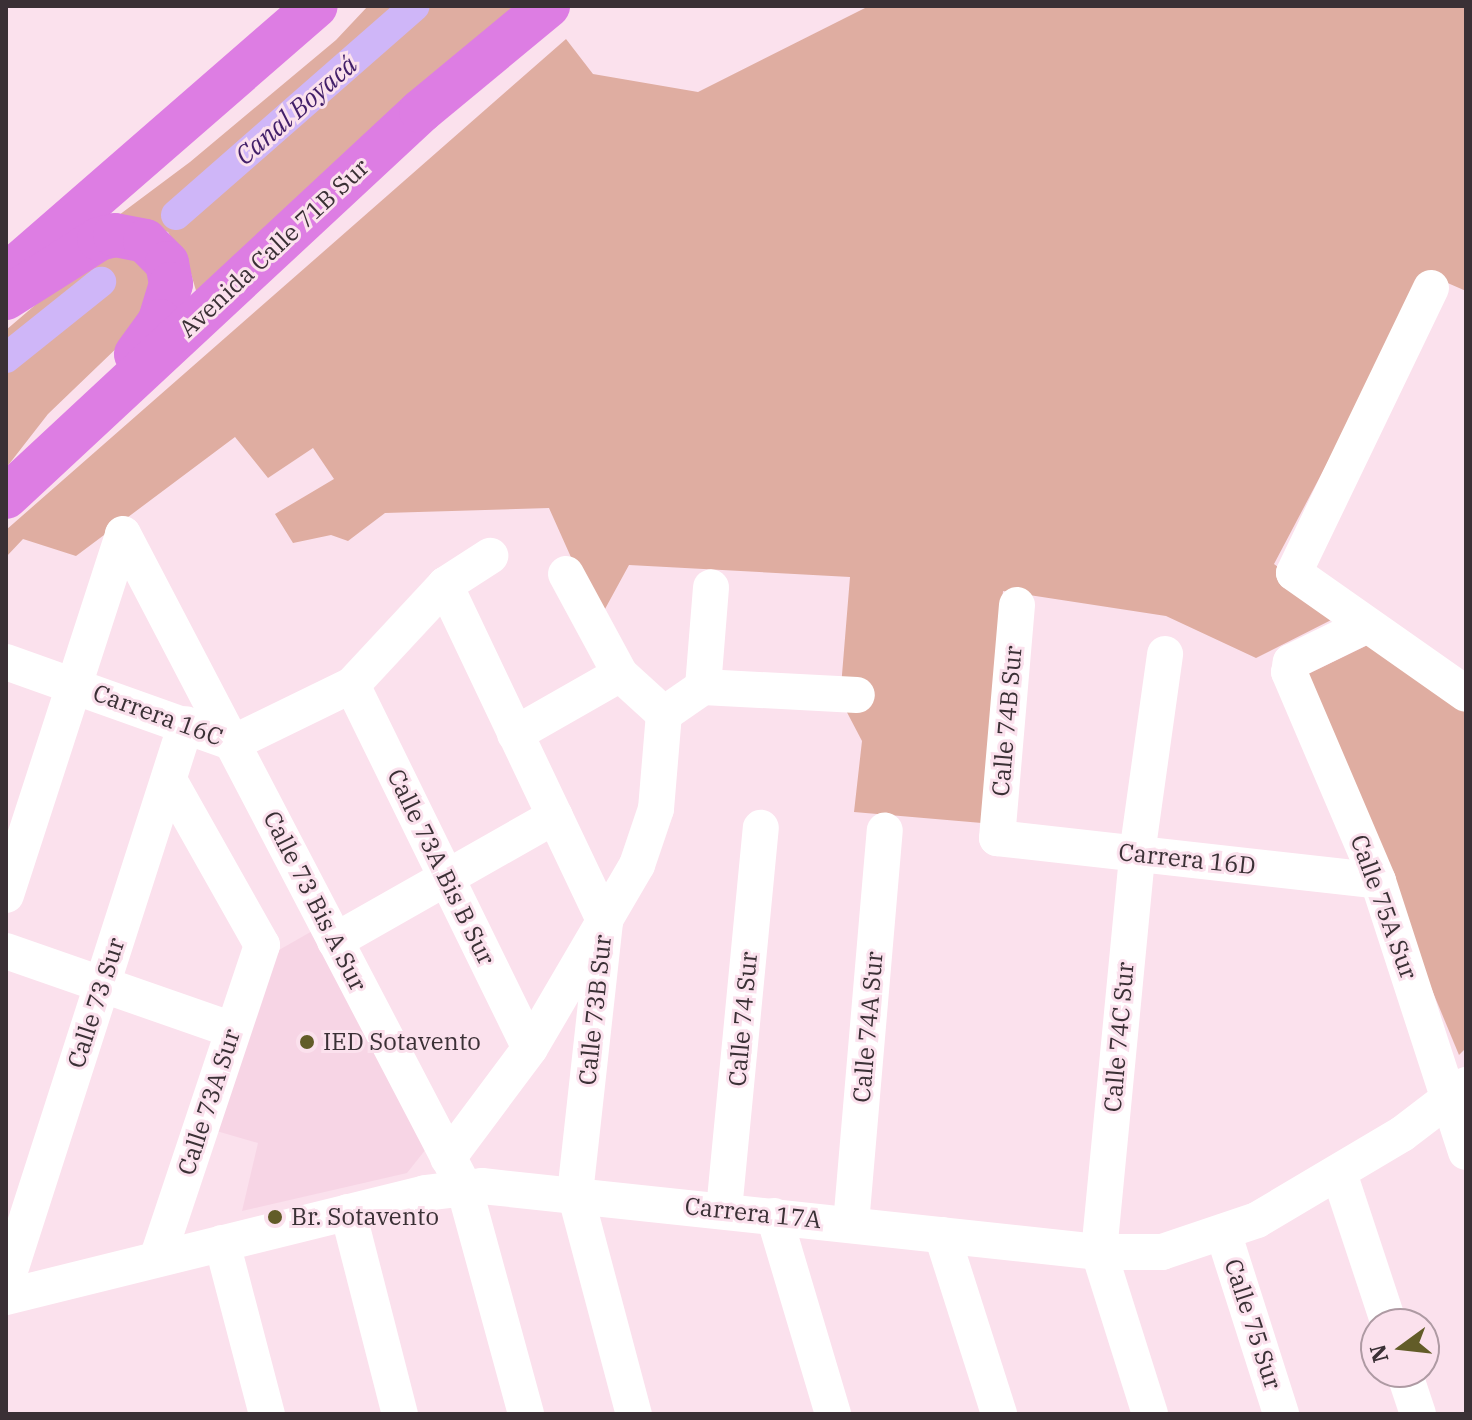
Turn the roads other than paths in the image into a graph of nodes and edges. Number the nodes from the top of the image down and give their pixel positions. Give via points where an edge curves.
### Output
1 (316, 6) edge
2 (548, 6) edge
3 (6, 277) edge
4 (1431, 288) dead end
5 (6, 298) edge
6 (41, 465) junction
7 (6, 497) edge
8 (490, 556) dead end
9 (566, 574) dead end
10 (445, 585) junction
11 (711, 587) dead end
12 (1017, 605) dead end
13 (1367, 625) junction
14 (1165, 654) dead end
15 (6, 662) edge
16 (620, 674) junction
17 (1462, 680) edge
18 (74, 685) junction
19 (352, 685) junction
20 (703, 687) junction
21 (857, 695) dead end
22 (664, 714) junction
23 (186, 724) junction
24 (515, 734) junction
25 (233, 743) junction
26 (169, 780) junction
27 (555, 816) junction
28 (761, 828) dead end
29 (885, 830) dead end
30 (997, 838) joint
31 (1137, 854) junction
32 (447, 879) junction
33 (1378, 881) junction
34 (6, 895) edge
35 (605, 922) junction
36 (335, 941) junction
37 (6, 951) edge
38 (102, 984) junction
39 (233, 1030) junction
40 (530, 1048) junction
41 (1458, 1092) edge
42 (1466, 1152) edge
43 (456, 1173) junction
44 (1339, 1173) junction
45 (575, 1193) junction
46 (724, 1210) junction
47 (348, 1212) junction
48 (774, 1216) junction
49 (851, 1224) junction
50 (942, 1235) junction
51 (1224, 1235) junction
52 (222, 1243) junction
53 (1099, 1252) junction
54 (157, 1259) junction
55 (6, 1283) edge
56 (6, 1297) edge
57 (1384, 1308) edge
58 (1409, 1388) edge
59 (267, 1414) edge
60 (400, 1414) edge
61 (526, 1414) edge
62 (634, 1414) edge
63 (833, 1414) edge
64 (999, 1414) edge
65 (1150, 1414) edge
66 (1281, 1414) edge
67 (1418, 1414) edge

1 - 3 highway
2 - 6 highway, Avenida Calle 71B Sur via 421,111
4 - 13 street via 1294,573
5 - 6 highway via 85,245 115,235 145,241 160,252 171,284 170,300 152,335
6 - 7 highway, Avenida Calle 71B Sur
8 - 10 street, Carrera 16C
9 - 16 street
10 - 19 street, Carrera 16C
10 - 24 street, Calle 73B Sur
11 - 20 street
12 - 30 street, Calle 74B Sur
13 - 17 street
13 - 33 street, Calle 75A Sur via 1289,667
14 - 31 street, Calle 74C Sur
15 - 18 street, Carrera 16C
16 - 22 street
16 - 24 street
18 - 23 street, Carrera 16C
18 - 25 street, Calle 73 Bis A Sur via 123,534
18 - 34 street
19 - 25 street, Carrera 16C
19 - 32 street, Calle 73A Bis B Sur
20 - 21 street
20 - 22 street
22 - 35 street via 656,809 637,865
23 - 25 street, Carrera 16C
23 - 26 street, Calle 73 Sur
24 - 27 street, Calle 73B Sur
25 - 36 street, Calle 73 Bis A Sur
26 - 38 street, Calle 73 Sur
26 - 39 street, Calle 73A Sur via 262,945
27 - 32 street
27 - 35 street, Calle 73B Sur
28 - 46 street, Calle 74 Sur
29 - 49 street, Calle 74A Sur
30 - 31 street, Carrera 16D
31 - 33 street, Carrera 16D
31 - 53 street, Calle 74C Sur
32 - 36 street
32 - 40 street, Calle 73A Bis B Sur
33 - 41 street, Calle 75A Sur
35 - 40 street
35 - 45 street, Calle 73B Sur
36 - 43 street, Calle 73 Bis A Sur
37 - 38 street
38 - 39 street
38 - 55 street, Calle 73 Sur
39 - 54 street, Calle 73A Sur
40 - 43 street
41 - 42 street, Calle 75A Sur
41 - 44 street, Carrera 17A
43 - 45 street, Carrera 17A
43 - 47 street, Carrera 17A
43 - 61 street, Calle 73 Bis A Sur
44 - 51 street, Carrera 17A
44 - 57 street
45 - 46 street, Carrera 17A
45 - 62 street, Calle 73B Sur
46 - 48 street, Carrera 17A
47 - 52 street, Carrera 17A
47 - 60 street
48 - 49 street, Carrera 17A
48 - 63 street
49 - 50 street, Carrera 17A
50 - 53 street, Carrera 17A
50 - 64 street
51 - 53 street, Carrera 17A via 1162,1252
51 - 66 street, Calle 75 Sur
52 - 54 street, Carrera 17A
52 - 59 street
53 - 65 street, Calle 74C Sur
54 - 56 street, Carrera 17A
58 - 67 street

